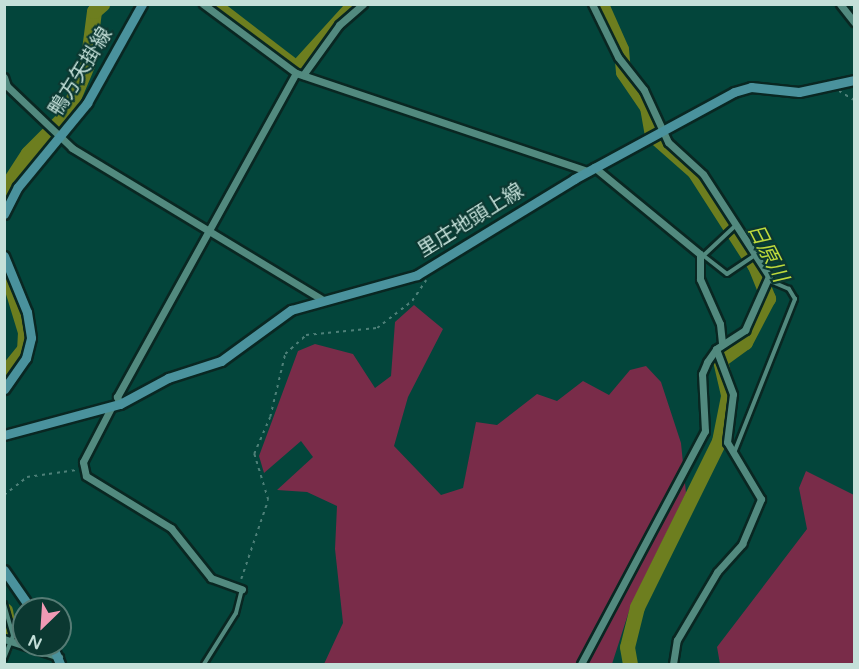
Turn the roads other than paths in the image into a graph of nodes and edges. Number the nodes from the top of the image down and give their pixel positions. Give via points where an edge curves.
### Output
1 (142, 4) edge
2 (203, 4) edge
3 (363, 4) edge
4 (592, 4) edge
5 (840, 4) edge
6 (855, 22) edge
7 (300, 74) junction
8 (4, 77) edge
9 (855, 80) edge
10 (6, 86) edge
11 (656, 132) junction
12 (59, 136) junction
13 (591, 169) junction
14 (4, 214) edge
15 (733, 228) junction
16 (210, 232) junction
17 (702, 255) junction
18 (4, 256) edge
19 (751, 258) junction
20 (767, 282) junction
21 (321, 299) junction
22 (720, 351) junction
23 (4, 389) edge
24 (116, 405) junction
25 (4, 435) edge
26 (733, 456) junction
27 (4, 570) edge
28 (242, 589) joint
29 (23, 597) edge
30 (4, 603) edge
31 (8, 641) edge
32 (4, 658) edge
33 (59, 661) edge
34 (204, 664) edge
35 (581, 664) edge
36 (673, 664) edge

1 - 12 main road, 鴨方矢掛線 via 87,103
2 - 7 street
3 - 7 street via 339,25
4 - 11 street via 618,57 644,90
5 - 6 street
7 - 13 street
7 - 16 street
8 - 10 street
9 - 11 main road, 里庄地頭上線 via 838,87 799,92 751,87
10 - 12 street
11 - 13 main road, 里庄地頭上線
11 - 15 street via 704,174
12 - 14 main road, 鴨方矢掛線 via 18,187
12 - 16 street
13 - 17 street
13 - 21 main road, 里庄地頭上線 via 433,267
15 - 17 lane
15 - 19 street
16 - 21 street
16 - 24 street
17 - 19 lane via 727,274
17 - 22 street via 700,279 720,324
18 - 23 main road via 27,312 31,338 26,358
19 - 20 street
20 - 22 street via 745,330
20 - 26 lane via 789,289 795,299
21 - 24 main road, 里庄地頭上線 via 291,310 242,350
22 - 26 street via 733,394 726,434
22 - 35 street via 702,374 705,431
24 - 25 main road, 里庄地頭上線
24 - 28 street via 83,469 92,481 171,528 211,578
26 - 36 street via 761,499 741,544 717,572 677,640
27 - 29 main road
28 - 34 lane via 236,613
30 - 31 lane
31 - 32 lane
31 - 33 street

